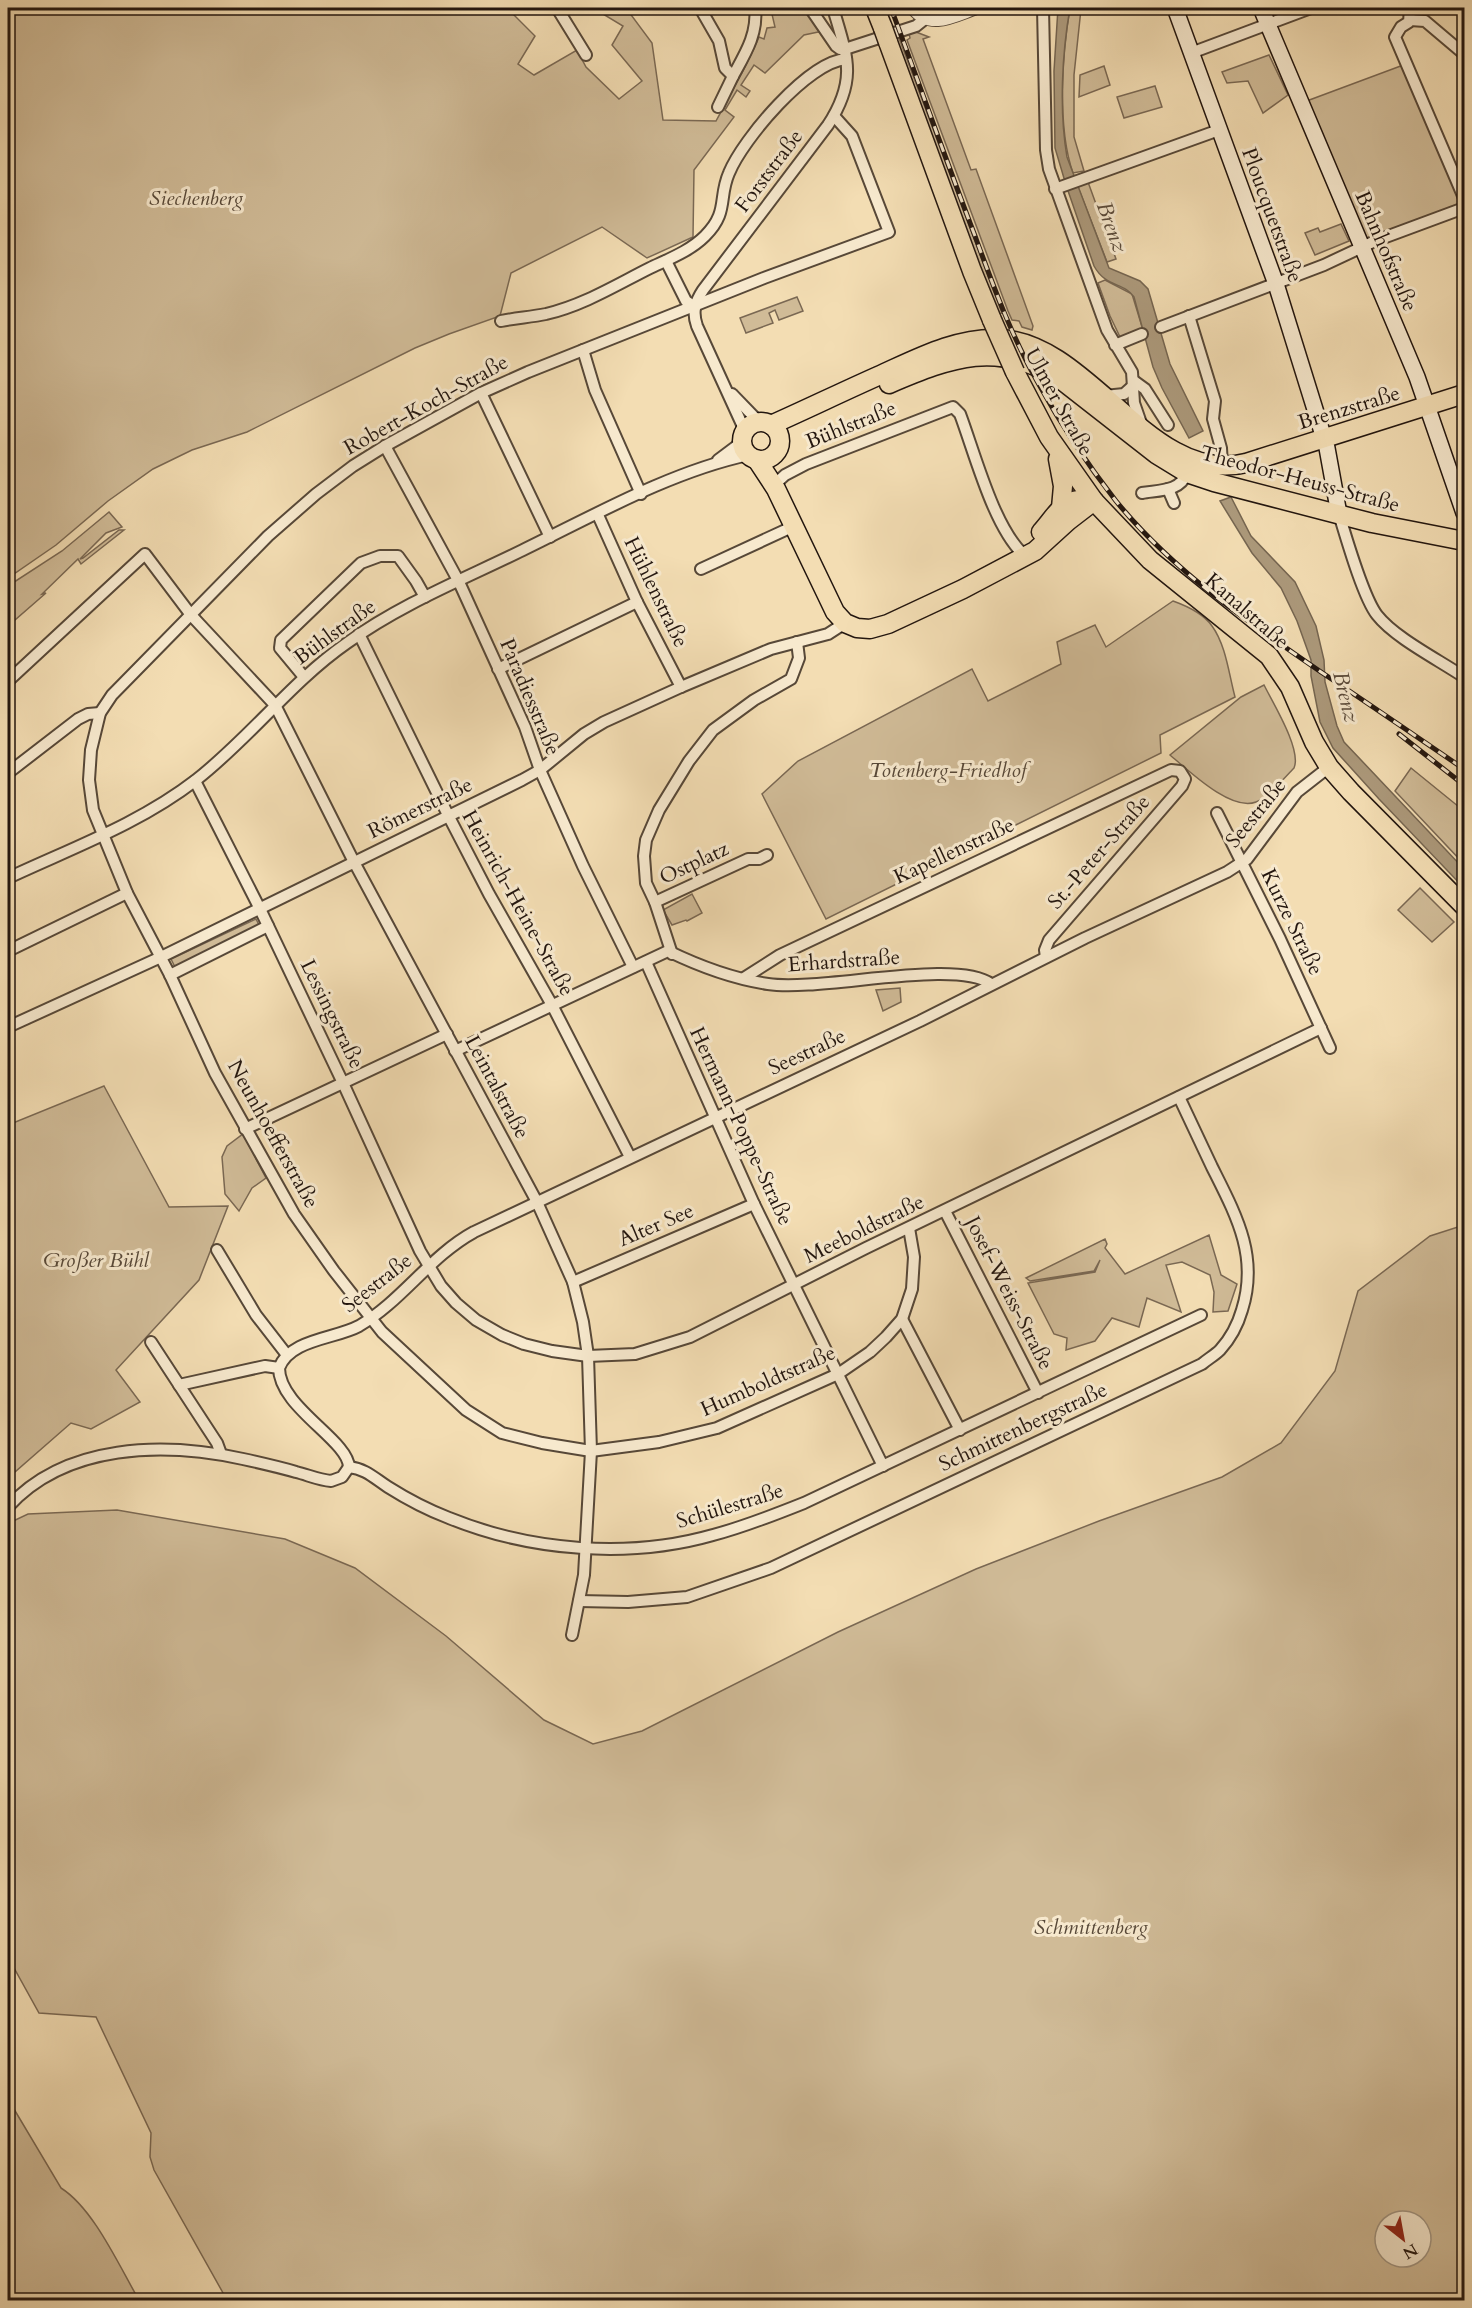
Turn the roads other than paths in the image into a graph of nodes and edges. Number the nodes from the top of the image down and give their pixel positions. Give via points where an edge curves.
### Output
1 (557, 8) edge
2 (700, 8) edge
3 (754, 8) edge
4 (810, 8) edge
5 (833, 8) edge
6 (875, 8) edge
7 (914, 8) edge
8 (974, 8) edge
9 (1043, 8) edge
10 (1175, 8) edge
11 (1260, 8) edge
12 (1311, 8) edge
13 (1410, 8) edge
14 (926, 18) junction
15 (1410, 20) junction
16 (1268, 25) junction
17 (1191, 53) junction
18 (845, 54) junction
19 (1464, 54) edge
20 (586, 55) dead end
21 (733, 76) junction
22 (718, 106) dead end
23 (834, 116) junction
24 (1219, 129) junction
25 (1060, 187) junction
26 (1464, 198) edge
27 (1464, 208) edge
28 (1362, 248) junction
29 (666, 261) junction
30 (1276, 284) junction
31 (695, 307) junction
32 (1189, 316) junction
33 (501, 321) dead end
34 (1161, 327) dead end
35 (1142, 334) dead end
36 (1115, 345) junction
37 (583, 350) junction
38 (724, 385) junction
39 (1134, 387) junction
40 (481, 393) junction
41 (1464, 394) edge
42 (1108, 406) junction
43 (1427, 406) junction
44 (1168, 425) dead end
45 (1143, 429) junction
46 (1324, 439) junction
47 (759, 441) junction
48 (385, 446) junction
49 (1056, 448) junction
50 (1246, 463) joint
51 (1222, 465) junction
52 (1187, 473) junction
53 (779, 483) junction
54 (1167, 489) junction
55 (1142, 493) dead end
56 (641, 494) junction
57 (1094, 501) junction
58 (1174, 503) dead end
59 (1061, 508) junction
60 (1464, 513) edge
61 (598, 514) junction
62 (1339, 514) junction
63 (792, 527) junction
64 (550, 537) junction
65 (1464, 541) edge
66 (1024, 555) junction
67 (701, 569) dead end
68 (459, 582) junction
69 (425, 597) junction
70 (637, 602) junction
71 (191, 615) junction
72 (845, 623) junction
73 (359, 634) junction
74 (797, 642) junction
75 (498, 669) junction
76 (304, 677) junction
77 (1464, 677) edge
78 (8, 681) edge
79 (681, 687) junction
80 (275, 705) junction
81 (100, 713) junction
82 (1329, 767) junction
83 (540, 770) junction
84 (8, 773) edge
85 (1183, 774) joint
86 (195, 781) junction
87 (1217, 813) dead end
88 (448, 815) junction
89 (102, 836) junction
90 (767, 855) dead end
91 (354, 862) junction
92 (1242, 863) junction
93 (8, 878) edge
94 (127, 893) junction
95 (655, 902) junction
96 (1464, 906) edge
97 (260, 909) junction
98 (268, 927) junction
99 (8, 951) edge
100 (672, 954) junction
101 (161, 957) junction
102 (1046, 957) junction
103 (646, 962) junction
104 (633, 967) junction
105 (170, 975) junction
106 (744, 978) junction
107 (991, 984) junction
108 (552, 1005) junction
109 (8, 1027) edge
110 (1322, 1028) junction
111 (447, 1034) junction
112 (1330, 1048) dead end
113 (455, 1051) junction
114 (343, 1083) junction
115 (1179, 1097) junction
116 (715, 1117) junction
117 (246, 1129) junction
118 (630, 1157) junction
119 (537, 1202) junction
120 (754, 1204) junction
121 (945, 1211) junction
122 (909, 1228) junction
123 (217, 1250) dead end
124 (430, 1267) junction
125 (573, 1282) junction
126 (794, 1285) junction
127 (1200, 1315) dead end
128 (371, 1318) junction
129 (902, 1319) junction
130 (151, 1342) dead end
131 (287, 1355) junction
132 (588, 1356) junction
133 (279, 1368) junction
134 (838, 1374) junction
135 (179, 1385) junction
136 (1038, 1393) junction
137 (960, 1430) junction
138 (591, 1451) junction
139 (221, 1454) junction
140 (884, 1466) junction
141 (349, 1467) junction
142 (8, 1507) edge
143 (586, 1547) junction
144 (579, 1601) junction
145 (572, 1635) dead end

1 - 20 street
2 - 21 street via 719,41 725,68
3 - 21 street via 752,38
4 - 18 street
5 - 18 street, Forststraße
6 - 49 main road, Ulmer Straße, bridge via 992,320 1034,412
7 - 14 street
8 - 14 street via 944,18
9 - 25 street via 1046,150
10 - 17 main road, Ploucquetstraße
11 - 16 main road, Bahnhofstraße
12 - 16 street
13 - 15 street
14 - 18 street via 920,24
15 - 19 street via 1425,21
15 - 26 street via 1395,37
16 - 17 street
16 - 28 main road, Bahnhofstraße
17 - 24 main road, Ploucquetstraße
18 - 23 street, Forststraße via 847,87
18 - 29 street via 815,72 771,113 730,170 717,221 691,248
21 - 22 street
23 - 31 street, Forststraße via 703,290
23 - 31 street, Robert-Koch-Straße via 852,136 889,232
24 - 25 street
24 - 30 main road, Ploucquetstraße
25 - 36 street
27 - 28 street
28 - 30 street
28 - 43 main road, Bahnhofstraße
29 - 31 street via 686,302
29 - 33 street via 584,301 545,314
30 - 32 street
30 - 46 main road, Ploucquetstraße
31 - 37 street, Robert-Koch-Straße
31 - 38 street via 697,326
32 - 34 street
32 - 51 street via 1215,403 1213,419
35 - 36 street
36 - 39 street via 1131,369
37 - 40 street, Robert-Koch-Straße
37 - 56 street
38 - 47 street
38 - 47 street
39 - 42 street
39 - 42 street via 1126,404
39 - 44 street via 1145,389
39 - 45 street
40 - 48 street, Robert-Koch-Straße
40 - 64 street
41 - 43 main road, Brenzstraße
42 - 45 main road, Theodor-Heuss-Straße
42 - 47 main road, Theodor-Heuss-Straße via 1043,369 1013,359 978,355 926,369
42 - 52 main road, Theodor-Heuss-Straße via 1156,454
43 - 46 main road, Brenzstraße
43 - 60 main road, Bahnhofstraße
45 - 51 main road, Theodor-Heuss-Straße via 1180,454
46 - 50 main road, Brenzstraße
46 - 62 main road, Ploucquetstraße
47 - 53 main road
47 - 56 street, Bühlstraße
48 - 68 street, Paradiesstraße
48 - 71 street, Robert-Koch-Straße via 316,494 248,555
49 - 57 main road, Ulmer Straße
49 - 59 main road via 1063,486
50 - 51 main road, Theodor-Heuss-Straße
52 - 54 street via 1181,483
52 - 62 main road, Theodor-Heuss-Straße
53 - 63 main road
53 - 66 street, Bühlstraße via 806,464 953,407 960,414 999,520
54 - 55 street
54 - 58 street
56 - 61 street, Bühlstraße
57 - 59 main road via 1078,498
57 - 66 main road via 1040,548
57 - 82 main road, Kanalstraße via 1150,560 1269,656 1290,687
59 - 66 main road
61 - 64 street, Bühlstraße
61 - 70 street, Hühlenstraße
62 - 65 main road, Theodor-Heuss-Straße
62 - 77 street via 1372,607 1389,626
63 - 67 street
63 - 72 main road via 832,607
64 - 68 street, Bühlstraße
66 - 72 main road via 888,624 863,629
68 - 69 street, Bühlstraße
68 - 75 street, Paradiesstraße
69 - 73 street, Bühlstraße
69 - 76 street via 398,556 380,556 361,563 281,640 280,648
70 - 75 street
70 - 79 street, Hühlenstraße
71 - 78 street, Leintalstraße via 145,554
71 - 80 street, Leintalstraße
71 - 81 street, Robert-Koch-Straße via 116,690
72 - 74 street, Römerstraße via 828,634
73 - 76 street, Bühlstraße
73 - 88 street, Heinrich-Heine-Straße
74 - 79 street, Römerstraße
74 - 95 street via 798,658 791,679 713,730 659,810 646,840 644,856 646,884
75 - 83 street, Paradiesstraße
76 - 80 street, Bühlstraße
79 - 83 street, Römerstraße via 596,727
80 - 86 street, Bühlstraße
80 - 91 street, Leintalstraße
81 - 84 street via 78,719
81 - 89 street, Robert-Koch-Straße via 89,780
82 - 92 street, Seestraße via 1298,792
82 - 96 main road, Kanalstraße
83 - 88 street, Römerstraße
83 - 104 street, Paradiesstraße
85 - 102 street, St.-Peter-Straße via 1182,786 1049,940
85 - 106 street, Kapellenstraße via 1171,770 780,955
86 - 89 street, Bühlstraße
86 - 97 street, Lessingstraße
87 - 92 street, Kurze Straße
88 - 91 street, Römerstraße
88 - 108 street, Heinrich-Heine-Straße
89 - 93 street, Bühlstraße
89 - 94 street, Robert-Koch-Straße
90 - 95 street, Ostplatz via 748,859
91 - 97 street, Römerstraße
91 - 111 street, Leintalstraße
92 - 102 street, Seestraße
92 - 110 street, Kurze Straße
94 - 99 street
94 - 101 street, Robert-Koch-Straße
95 - 100 street, Ostplatz
97 - 98 street, Lessingstraße
97 - 101 street, Römerstraße
98 - 105 street
98 - 114 street, Lessingstraße
100 - 103 street via 668,951
100 - 106 street, Erhardstraße
101 - 105 street, Neunhoefferstraße
101 - 109 street, Römerstraße
102 - 107 street, Seestraße
103 - 104 street
103 - 116 street, Hermann-Poppe-Straße
104 - 108 street
105 - 117 street, Neunhoefferstraße via 215,1073
106 - 107 street, Erhardstraße via 804,986 948,974 983,978
107 - 116 street, Seestraße
108 - 113 street
108 - 118 street, Heinrich-Heine-Straße
110 - 112 street, Kurze Straße
110 - 115 street, Meeboldstraße
111 - 113 street, Leintalstraße
111 - 114 street
113 - 119 street, Leintalstraße
114 - 117 street
114 - 124 street, Lessingstraße
115 - 121 street, Meeboldstraße
115 - 144 street, Schmittenbergstraße via 1246,1247 1248,1291 1230,1337 1213,1356 771,1568 687,1597
116 - 118 street, Seestraße
116 - 120 street, Hermann-Poppe-Straße
117 - 128 street, Neunhoefferstraße via 294,1214
118 - 119 street, Seestraße
119 - 124 street, Seestraße via 462,1239
119 - 125 street, Leintalstraße
120 - 125 street, Alter See
120 - 126 street, Hermann-Poppe-Straße
121 - 122 street, Meeboldstraße
121 - 136 street, Josef-Weiss-Straße
122 - 126 street, Meeboldstraße
122 - 129 street, Humboldtstraße via 914,1257 912,1289
123 - 131 street via 256,1315
124 - 128 street, Seestraße
124 - 132 street, Meeboldstraße via 456,1303 502,1335 524,1344
125 - 132 street, Leintalstraße
126 - 132 street, Meeboldstraße via 690,1337 635,1354
126 - 134 street, Hermann-Poppe-Straße
127 - 136 street, Schülestraße
128 - 131 street, Seestraße
128 - 138 street, Humboldtstraße via 400,1351 466,1410 502,1433
129 - 134 street, Humboldtstraße via 870,1352
129 - 137 street
130 - 135 street
131 - 133 street
132 - 138 street, Leintalstraße
133 - 135 street via 265,1366
133 - 141 street via 280,1379 289,1393 343,1451
134 - 138 street, Humboldtstraße via 717,1428 660,1442
134 - 140 street, Hermann-Poppe-Straße
135 - 139 street
136 - 137 street, Schülestraße
137 - 140 street, Schülestraße
138 - 143 street, Leintalstraße
139 - 141 street via 331,1481 342,1477
139 - 142 street via 155,1449 107,1455 51,1474
140 - 143 street, Schülestraße via 804,1503 712,1536 630,1550
141 - 143 street, Schülestraße via 363,1469 417,1504 449,1519 519,1539
143 - 144 street, Leintalstraße
144 - 145 street, Leintalstraße

